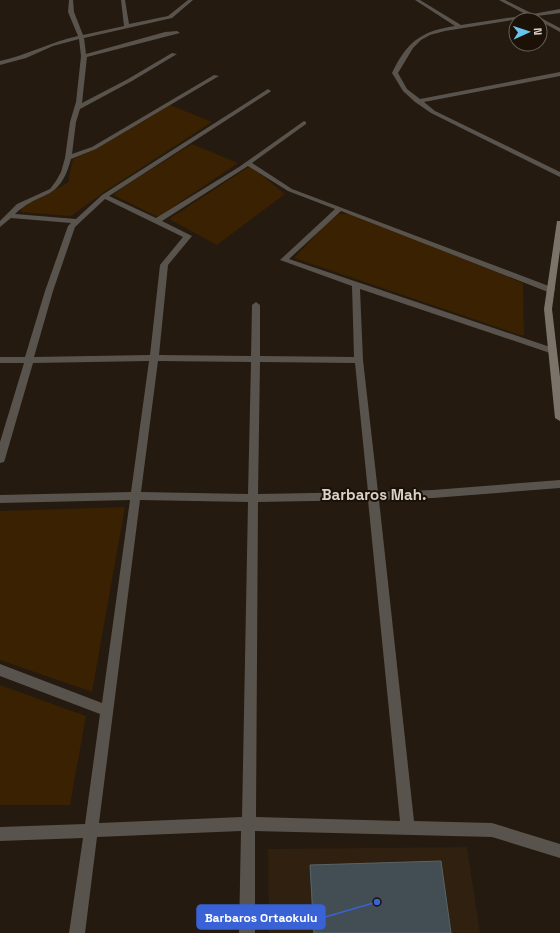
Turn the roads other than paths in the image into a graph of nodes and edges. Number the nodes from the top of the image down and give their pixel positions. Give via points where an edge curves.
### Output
1 (71, 0) edge
2 (123, 0) edge
3 (191, 0) edge
4 (417, 0) edge
5 (501, 0) edge
6 (560, 11) edge
7 (523, 12) edge
8 (548, 13) edge
9 (508, 19) edge
10 (548, 23) edge
11 (127, 26) junction
12 (460, 27) junction
13 (560, 30) edge
14 (177, 33) dead end
15 (81, 37) junction
16 (174, 54) dead end
17 (84, 56) junction
18 (0, 63) edge
19 (560, 74) edge
20 (216, 76) dead end
21 (268, 92) dead end
22 (417, 101) junction
23 (77, 108) junction
24 (304, 123) dead end
25 (68, 158) junction
26 (248, 163) junction
27 (560, 175) edge
28 (104, 196) junction
29 (340, 208) junction
30 (9, 216) junction
31 (76, 221) junction
32 (157, 221) junction
33 (560, 223) edge
34 (0, 225) edge
35 (356, 284) junction
36 (551, 290) junction
37 (256, 305) dead end
38 (555, 347) edge
39 (154, 358) junction
40 (256, 358) junction
41 (0, 360) edge
42 (28, 360) junction
43 (359, 360) junction
44 (560, 418) edge
45 (0, 459) edge
46 (560, 484) edge
47 (136, 496) junction
48 (373, 496) junction
49 (253, 498) junction
50 (0, 499) edge
51 (0, 670) edge
52 (107, 711) junction
53 (248, 824) junction
54 (408, 828) junction
55 (91, 830) junction
56 (0, 834) edge
57 (560, 850) edge
58 (77, 933) edge
59 (247, 933) edge

1 - 15 street via 71,12
2 - 11 street
3 - 11 street via 170,16
4 - 12 street
5 - 7 street
6 - 8 street
9 - 12 street
10 - 13 street
11 - 15 street
12 - 22 street via 421,37 397,67 395,72 398,79
14 - 17 street
15 - 17 street
15 - 18 street via 51,44
16 - 23 street
17 - 23 street
19 - 22 street
20 - 25 street via 94,148
21 - 28 street
22 - 27 street via 432,112
23 - 25 street
24 - 26 street
25 - 30 street via 64,172 52,190 20,206
26 - 29 street via 290,190
26 - 32 street
28 - 31 street
28 - 32 street
29 - 35 street via 284,260
29 - 36 street
30 - 31 street
30 - 34 street
31 - 42 street via 49,290
32 - 39 street via 188,236 164,265
33 - 36 main road
35 - 38 street
35 - 43 street
36 - 38 main road via 548,309
37 - 40 street
38 - 44 main road
39 - 40 street
39 - 42 street
39 - 47 street
40 - 43 street
40 - 49 street
41 - 42 street
42 - 45 street
43 - 48 street
46 - 48 street
47 - 49 street
47 - 50 street
47 - 52 street
48 - 49 street
48 - 54 street
49 - 53 street
51 - 52 street
52 - 55 street
53 - 54 street
53 - 55 street
53 - 59 street
54 - 57 street via 492,830
55 - 56 street
55 - 58 street

